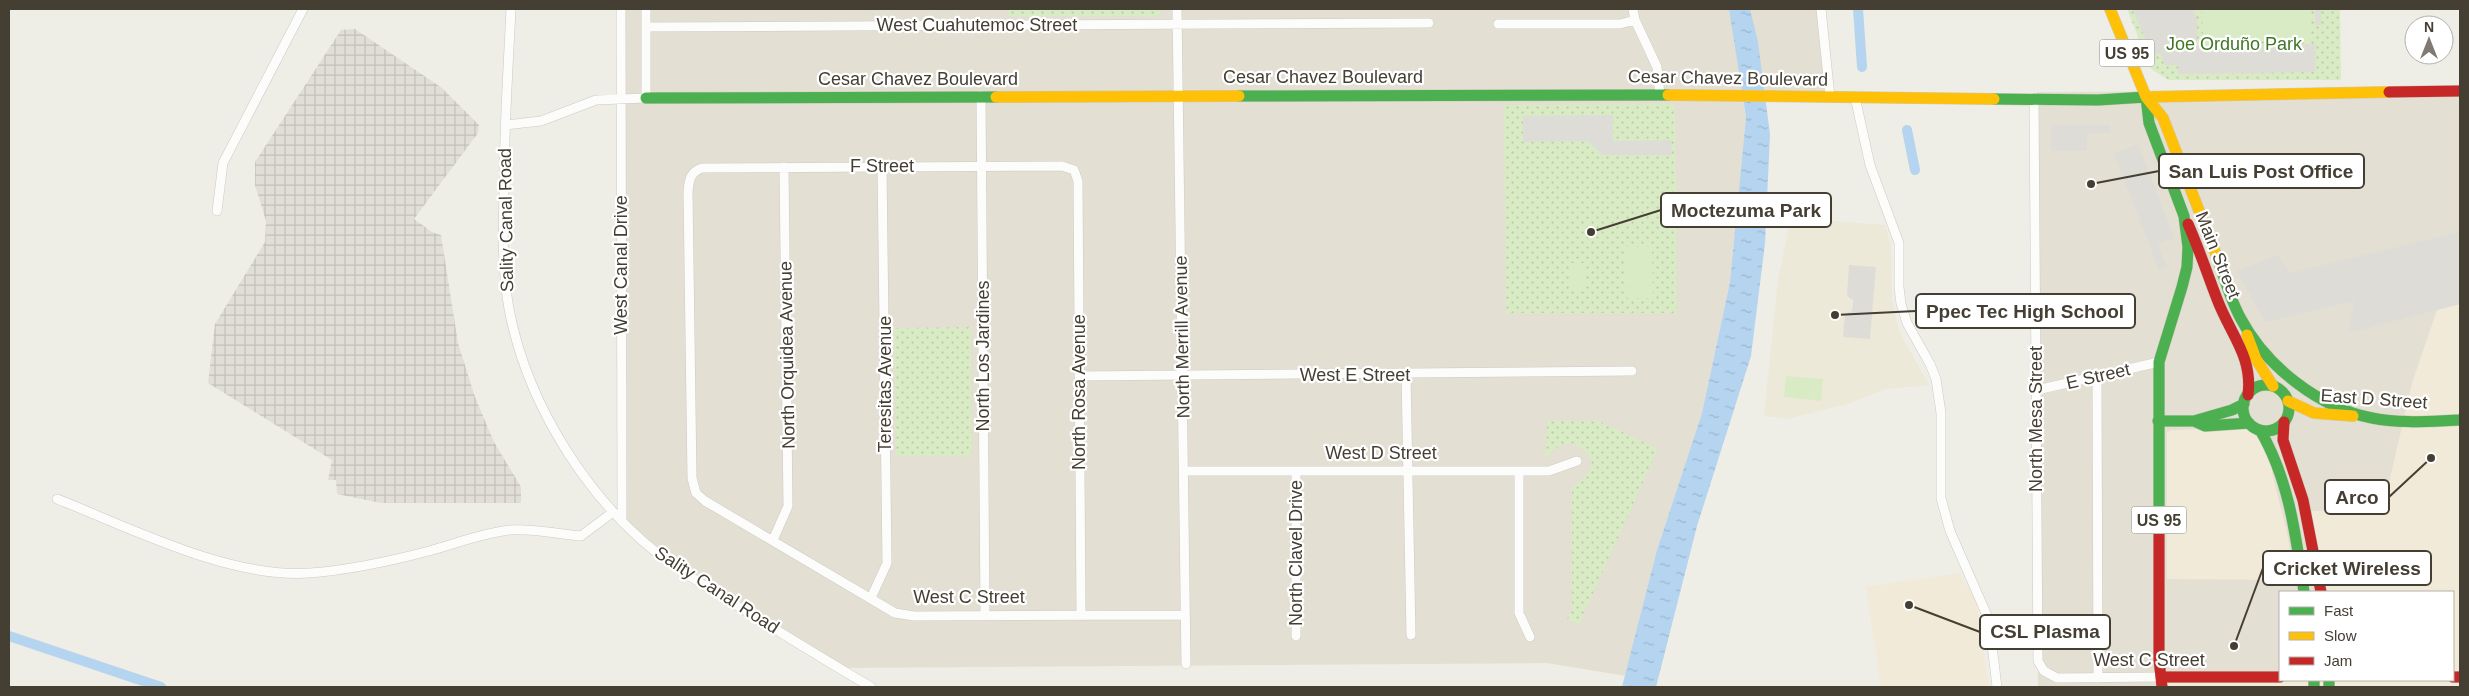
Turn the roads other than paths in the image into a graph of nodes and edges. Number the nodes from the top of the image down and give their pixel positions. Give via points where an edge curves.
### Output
1 (302, 9) edge
2 (511, 9) edge
3 (621, 9) edge
4 (646, 9) edge
5 (1177, 9) edge
6 (1633, 9) edge
7 (1821, 9) edge
8 (2110, 9) edge
9 (1635, 20) junction
10 (1177, 22) junction
11 (1429, 23) dead end
12 (1498, 24) dead end
13 (646, 27) junction
14 (2460, 91) edge
15 (1178, 95) junction
16 (1660, 95) junction
17 (981, 96) junction
18 (1830, 97) junction
19 (1855, 97) junction
20 (2146, 97) junction
21 (621, 98) junction
22 (646, 98) junction
23 (2034, 99) junction
24 (504, 125) junction
25 (882, 166) junction
26 (981, 166) junction
27 (784, 167) junction
28 (1074, 170) joint
29 (217, 211) dead end
30 (2184, 216) junction
31 (2243, 324) junction
32 (2159, 362) junction
33 (1632, 371) dead end
34 (1406, 374) junction
35 (1182, 375) junction
36 (1079, 376) junction
37 (2097, 376) junction
38 (2273, 386) junction
39 (2037, 390) junction
40 (2246, 400) junction
41 (2288, 401) junction
42 (2363, 416) junction
43 (2460, 420) edge
44 (2158, 421) junction
45 (2194, 421) junction
46 (2284, 422) junction
47 (2249, 424) junction
48 (2260, 430) junction
49 (1577, 461) dead end
50 (1184, 471) junction
51 (1296, 471) junction
52 (1409, 471) junction
53 (1520, 471) junction
54 (696, 493) joint
55 (57, 499) dead end
56 (612, 512) junction
57 (622, 520) junction
58 (773, 540) junction
59 (2304, 591) edge
60 (2321, 591) edge
61 (871, 598) junction
62 (985, 615) junction
63 (1081, 615) junction
64 (1185, 616) junction
65 (1411, 634) dead end
66 (1296, 636) dead end
67 (1530, 637) dead end
68 (1186, 664) dead end
69 (2049, 675) joint
70 (2279, 677) edge
71 (2098, 678) junction
72 (2161, 682) edge
73 (871, 687) edge
74 (1997, 687) edge

1 - 29 street via 223,163
2 - 24 street, Sality Canal Road
3 - 21 street, West Canal Drive
4 - 13 street
5 - 10 street, North Merrill Avenue
6 - 9 street
7 - 18 street
8 - 20 main road, Main Street / US 95
9 - 12 street via 1620,24
9 - 16 street via 1657,68
10 - 11 street, West Cuahutemoc Street
10 - 13 street, West Cuahutemoc Street
10 - 15 street, North Merrill Avenue
13 - 22 street
14 - 20 main road, Cesar Chavez Boulevard
15 - 16 main road, Cesar Chavez Boulevard
15 - 17 main road, Cesar Chavez Boulevard
15 - 35 street, North Merrill Avenue
16 - 18 main road, Cesar Chavez Boulevard
17 - 22 main road, Cesar Chavez Boulevard
17 - 26 street, North Los Jardines
18 - 19 main road, Cesar Chavez Boulevard
19 - 23 main road, Cesar Chavez Boulevard
19 - 74 street via 1870,165 1899,243 1901,304 1936,380 1941,413 1941,498 1950,531 1990,620
20 - 23 main road, Cesar Chavez Boulevard
20 - 30 main road, Main Street / US 95 via 2149,123
20 - 31 main road, Main Street / US 95 via 2163,118
21 - 22 street, Cesar Chavez Boulevard
21 - 24 street, Cesar Chavez Boulevard via 584,103 533,124
21 - 57 street, West Canal Drive
23 - 39 street, North Mesa Street
24 - 56 street, Sality Canal Road via 504,272 519,346 552,426 573,462
25 - 26 street, F Street
25 - 27 street, F Street
25 - 61 street, Teresitas Avenue via 887,563
26 - 28 street, F Street via 1062,166
26 - 62 street, North Los Jardines
27 - 54 street, F Street via 702,168 691,175 688,192 692,478
27 - 58 street, North Orquidea Avenue via 788,506
28 - 36 street, North Rosa Avenue via 1078,181
30 - 32 main road, US 95 via 2187,268
30 - 40 main road, Main Street / US 95 via 2224,316 2247,361 2250,380
31 - 38 main road, Main Street / US 95 via 2256,360
31 - 42 main road, US 95 via 2288,374 2334,404
32 - 37 street, E Street
32 - 44 main road, US 95
33 - 34 street, West E Street
34 - 35 street, West E Street
34 - 52 street
35 - 36 street, West E Street
35 - 50 street, North Merrill Avenue
36 - 63 street, North Rosa Avenue
37 - 39 street, E Street
37 - 71 street
38 - 40 main road via 2257,388
38 - 41 main road
39 - 69 street, North Mesa Street via 2037,656 2040,666
40 - 45 main road via 2231,412
40 - 47 main road via 2245,414
41 - 42 main road, East D Street via 2314,413
41 - 46 main road
42 - 43 main road, East D Street / US 95 via 2386,420
44 - 45 main road
44 - 72 main road, US 95
45 - 47 main road via 2205,426
46 - 48 main road via 2273,430
46 - 60 main road via 2283,440 2303,500
47 - 48 main road
48 - 59 main road via 2270,445 2282,483
49 - 53 street, West D Street via 1549,470
50 - 51 street, West D Street
50 - 64 street, North Merrill Avenue
51 - 52 street, West D Street
51 - 66 street, North Clavel Drive
52 - 53 street, West D Street
52 - 65 street
53 - 67 street via 1519,613
54 - 58 street, West C Street
55 - 56 street via 232,565 274,572 309,573 427,552 511,530 581,536
56 - 57 street, Sality Canal Road
57 - 73 street, Sality Canal Road via 675,567
58 - 61 street, West C Street
61 - 62 street, West C Street via 895,613 914,616
62 - 63 street, West C Street
63 - 64 street, West C Street
64 - 68 street, North Merrill Avenue
69 - 71 street, West C Street via 2057,678
70 - 72 main road, West C Street
71 - 72 street, West C Street

